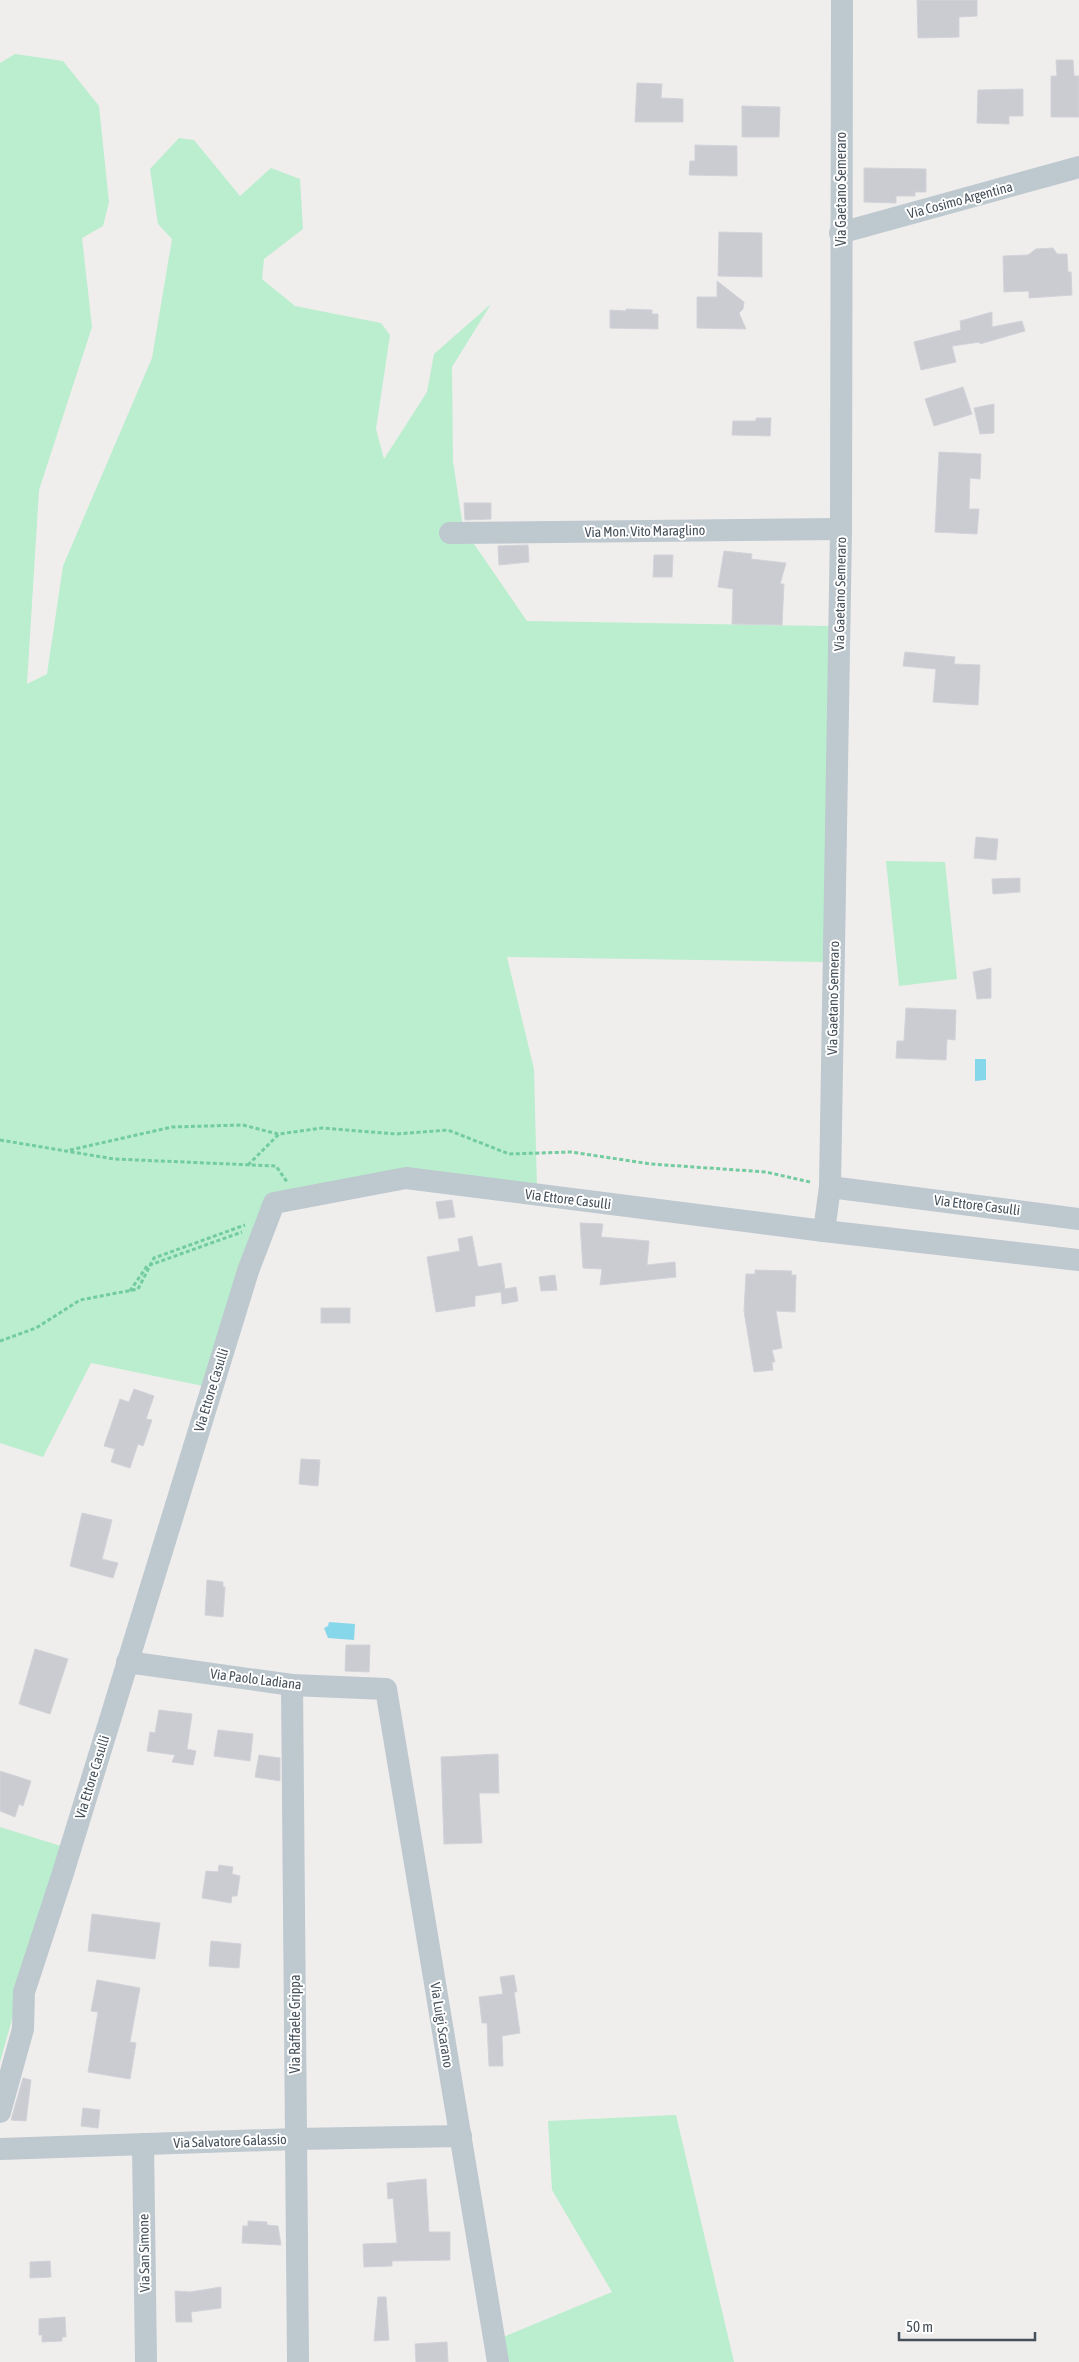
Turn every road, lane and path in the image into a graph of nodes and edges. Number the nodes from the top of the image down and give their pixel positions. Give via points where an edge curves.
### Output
1 (842, 0) edge
2 (1079, 167) edge
3 (840, 233) junction
4 (841, 529) junction
5 (450, 533) dead end
6 (278, 1134) junction
7 (0, 1140) edge
8 (69, 1151) junction
9 (248, 1164) junction
10 (830, 1187) junction
11 (298, 1199) junction
12 (1079, 1219) edge
13 (266, 1223) junction
14 (824, 1231) junction
15 (1079, 1260) edge
16 (0, 1342) edge
17 (127, 1662) junction
18 (292, 1685) junction
19 (386, 1689) joint
20 (0, 2112) edge
21 (461, 2136) junction
22 (296, 2139) junction
23 (143, 2144) junction
24 (0, 2149) edge
25 (146, 2362) edge
26 (298, 2362) edge
27 (498, 2362) edge

1 - 3 street, Via Gaetano Semeraro
2 - 3 street, Via Cosimo Argentina
3 - 4 street, Via Gaetano Semeraro
4 - 5 street, Via Mon. Vito Maraglino
4 - 10 street, Via Gaetano Semeraro
6 - 8 path via 244,1126 172,1127
6 - 9 path
6 - 10 path via 322,1128 396,1134 448,1130 509,1154 571,1152 651,1164 766,1172
7 - 8 path
8 - 9 path via 114,1159
9 - 11 path via 276,1166
10 - 12 street, Via Ettore Casulli
10 - 14 street
11 - 13 street, Via Ettore Casulli via 274,1203
11 - 14 street, Via Ettore Casulli via 406,1178
13 - 16 path via 147,1266 130,1291 86,1300
13 - 16 path via 240,1225 154,1258 138,1289 80,1300 36,1328
13 - 17 street, Via Ettore Casulli via 248,1271
14 - 15 street, Via Ettore Casulli
17 - 18 street, Via Paolo Ladiana
17 - 20 street, Via Ettore Casulli via 24,1992 23,2029
18 - 19 street, Via Paolo Ladiana
18 - 22 street, Via Raffaele Grippa
19 - 21 street, Via Luigi Scarano
21 - 22 street, Via Salvatore Galassio
21 - 27 street, Via Luigi Scarano
22 - 23 street, Via Salvatore Galassio
22 - 26 street, Via Raffaele Grippa
23 - 24 street, Via Salvatore Galassio
23 - 25 street, Via San Simone

